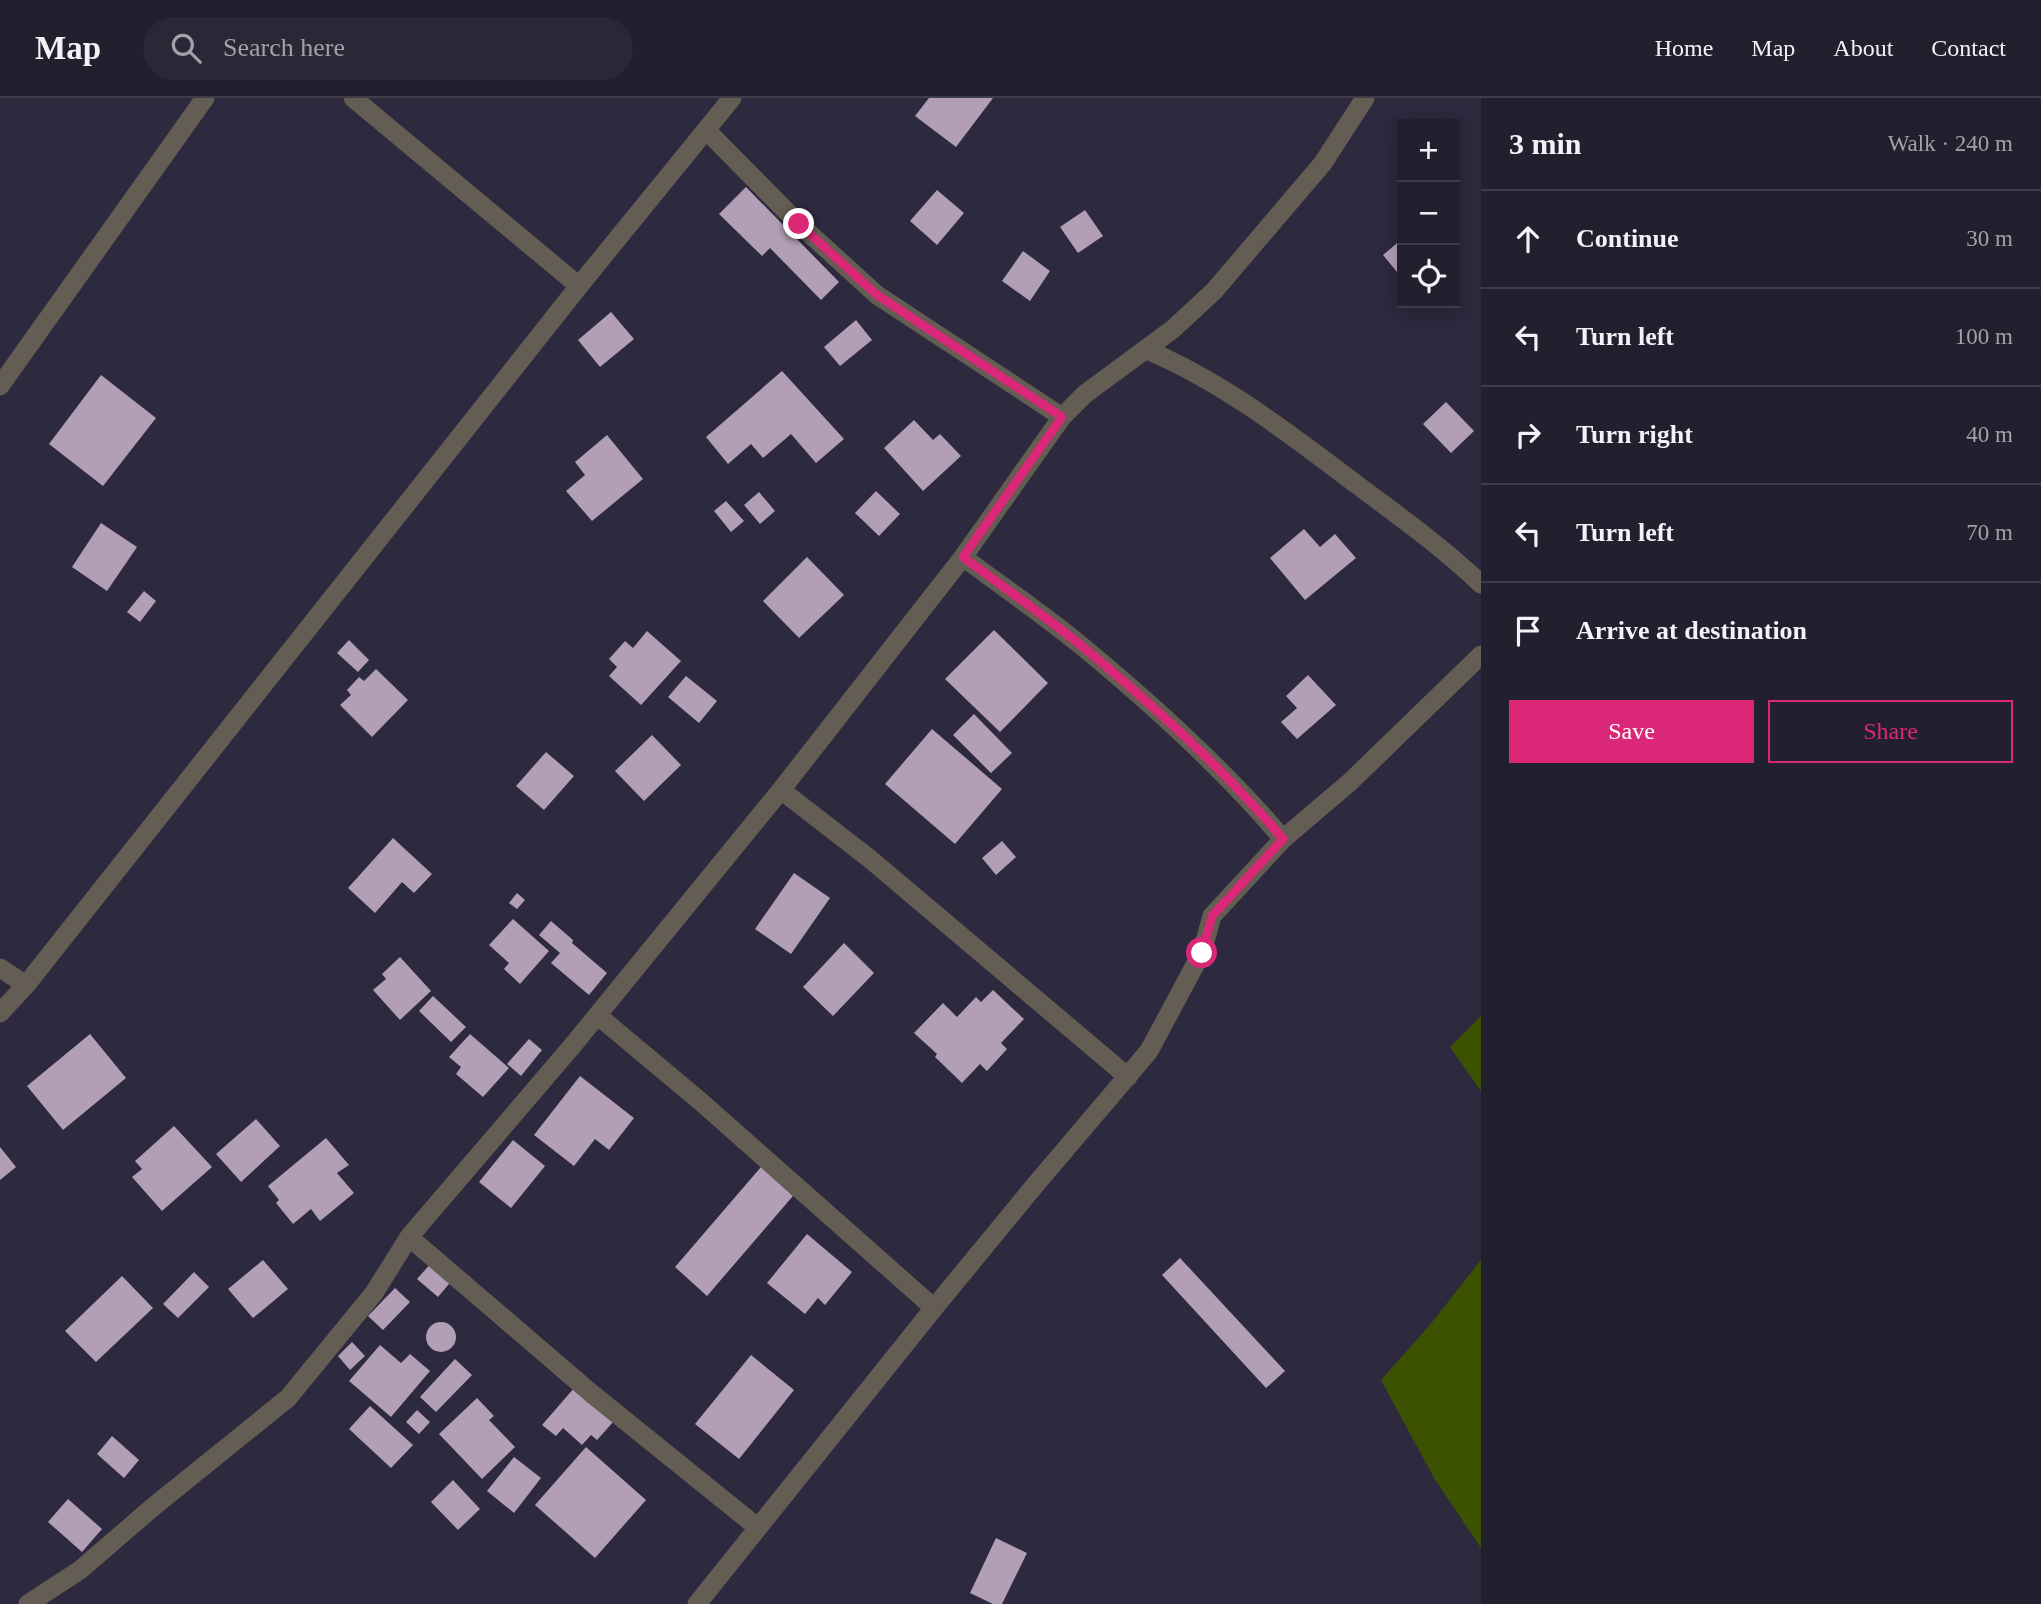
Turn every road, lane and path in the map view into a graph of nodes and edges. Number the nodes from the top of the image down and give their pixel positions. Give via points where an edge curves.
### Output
1 (205, 98) edge
2 (353, 98) edge
3 (732, 98) edge
4 (1365, 98) edge
5 (707, 131) junction
6 (579, 286) junction
7 (1147, 350) junction
8 (0, 386) edge
9 (1062, 417) junction
10 (963, 557) junction
11 (1481, 584) edge
12 (1481, 655) edge
13 (781, 790) junction
14 (1283, 839) junction
15 (0, 968) edge
16 (26, 985) junction
17 (0, 1013) edge
18 (597, 1015) junction
19 (1128, 1077) junction
20 (409, 1237) junction
21 (934, 1308) junction
22 (757, 1527) junction
23 (28, 1604) edge
24 (697, 1604) edge

1 - 8 street
2 - 6 street
3 - 5 street
4 - 7 street via 1323,163 1214,291
5 - 6 street
5 - 9 street via 877,295
6 - 16 street
7 - 9 street via 1085,394
7 - 11 street via 1172,360 1280,426 1445,550
9 - 10 street
10 - 13 street
10 - 14 street via 1082,646 1188,740
12 - 14 street via 1350,782
13 - 18 street
13 - 19 street via 870,859
14 - 19 street via 1212,916 1196,965 1149,1051
15 - 16 street
16 - 17 street
18 - 20 street
18 - 21 street
19 - 21 street
20 - 22 street
20 - 23 street via 374,1293 288,1398 80,1570
21 - 22 street
22 - 24 street

